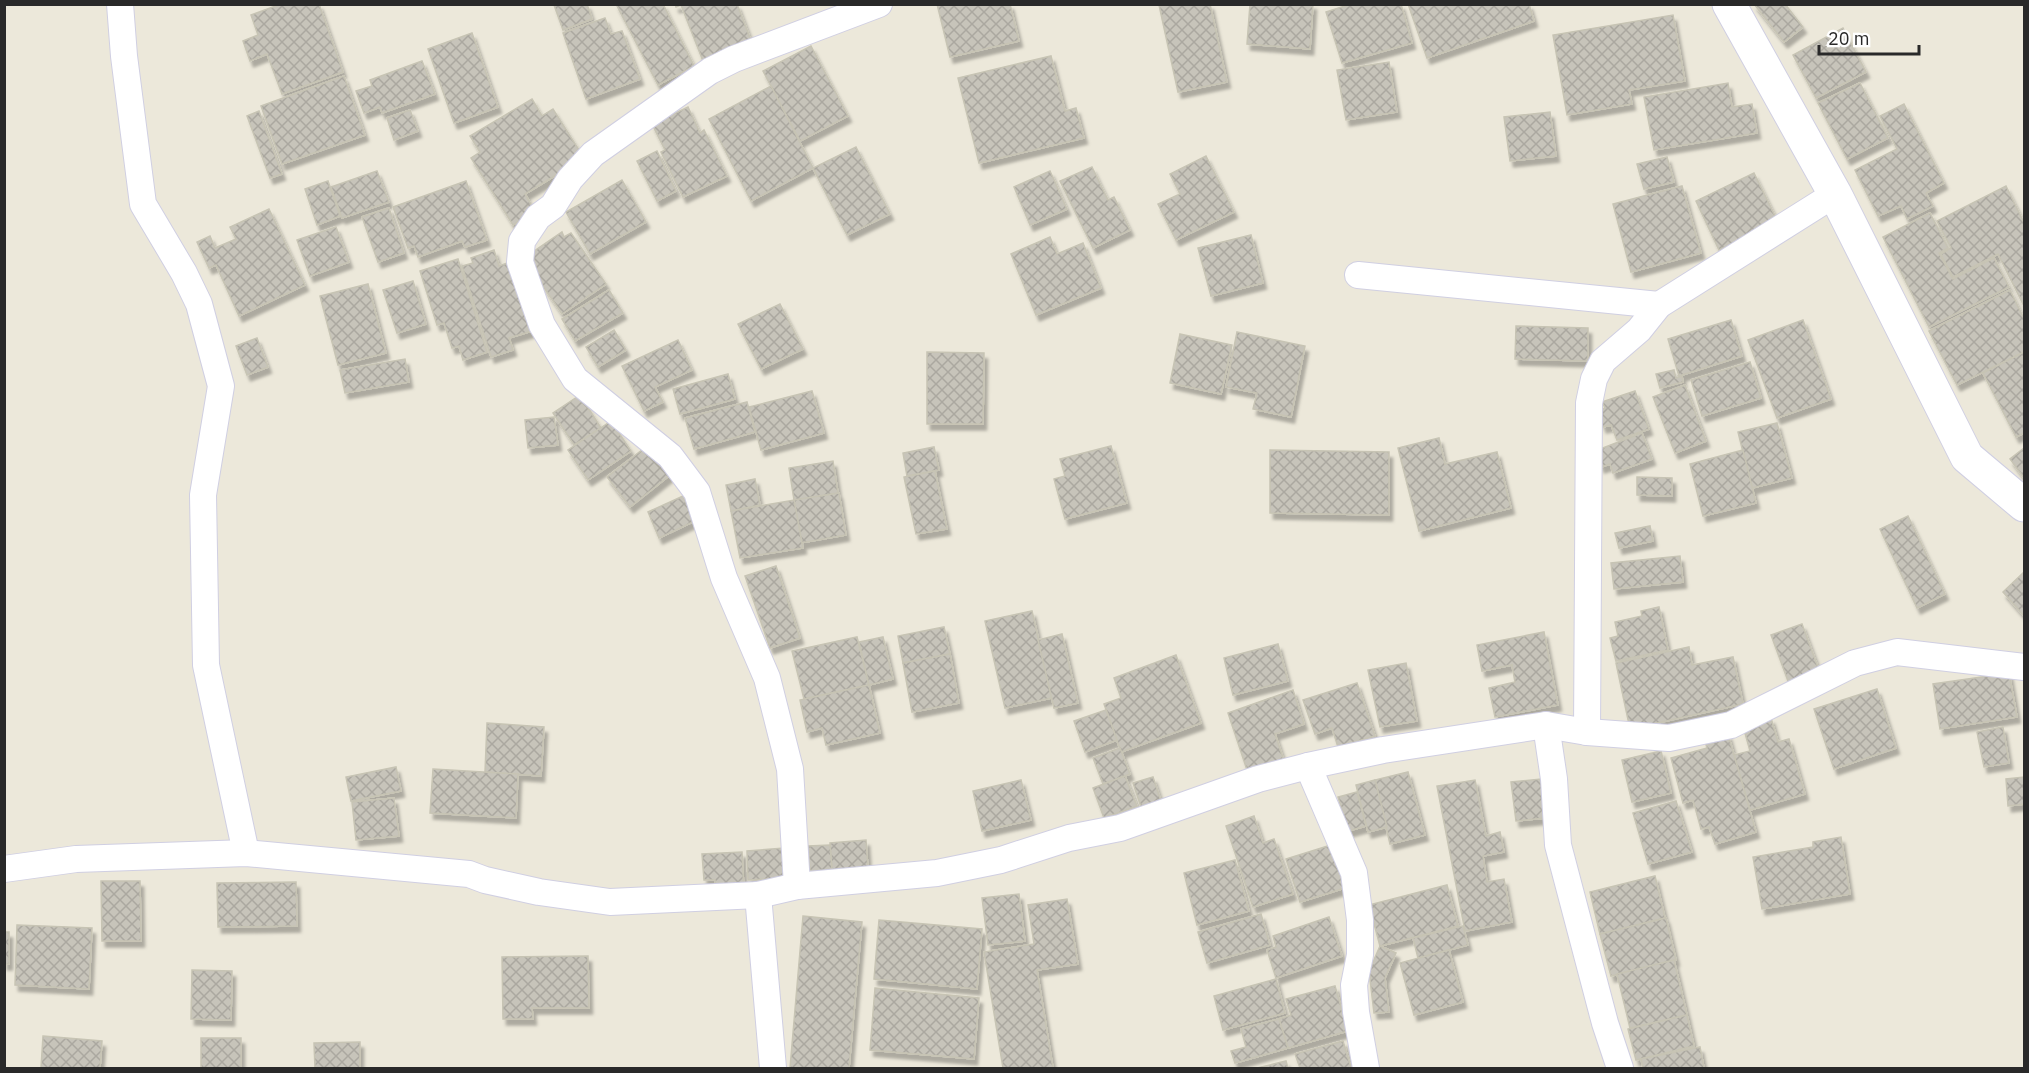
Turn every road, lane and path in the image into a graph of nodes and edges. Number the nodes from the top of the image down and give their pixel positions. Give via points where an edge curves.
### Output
1 (120, 4) edge
2 (879, 4) edge
3 (1729, 4) edge
4 (1835, 194) junction
5 (1359, 275) dead end
6 (1659, 305) junction
7 (2025, 505) edge
8 (2025, 667) edge
9 (1546, 725) junction
10 (1587, 732) junction
11 (1308, 766) junction
12 (246, 853) junction
13 (4, 869) edge
14 (797, 886) junction
15 (758, 896) junction
16 (773, 1068) edge
17 (1366, 1068) edge
18 (1620, 1068) edge

1 - 12 street via 143,204 199,304 221,386 203,495 206,664
2 - 14 street via 734,59 593,154 553,206 538,217 522,241 520,262 542,325 575,379 670,456 697,492 724,578 767,678 790,769
3 - 4 main road
4 - 6 street
4 - 7 main road via 1967,457
5 - 6 street
6 - 10 street via 1639,330 1603,361 1589,403
8 - 10 street via 1897,652 1854,663 1731,724 1669,738
9 - 10 street
9 - 11 street via 1383,750
9 - 18 street via 1558,845
11 - 14 street via 1258,779 1120,828 1069,838 1001,860 937,873
11 - 17 street via 1354,873 1360,920 1355,1003
12 - 13 street via 76,859
12 - 15 street via 469,874 539,892 610,902
14 - 15 street
15 - 16 street

